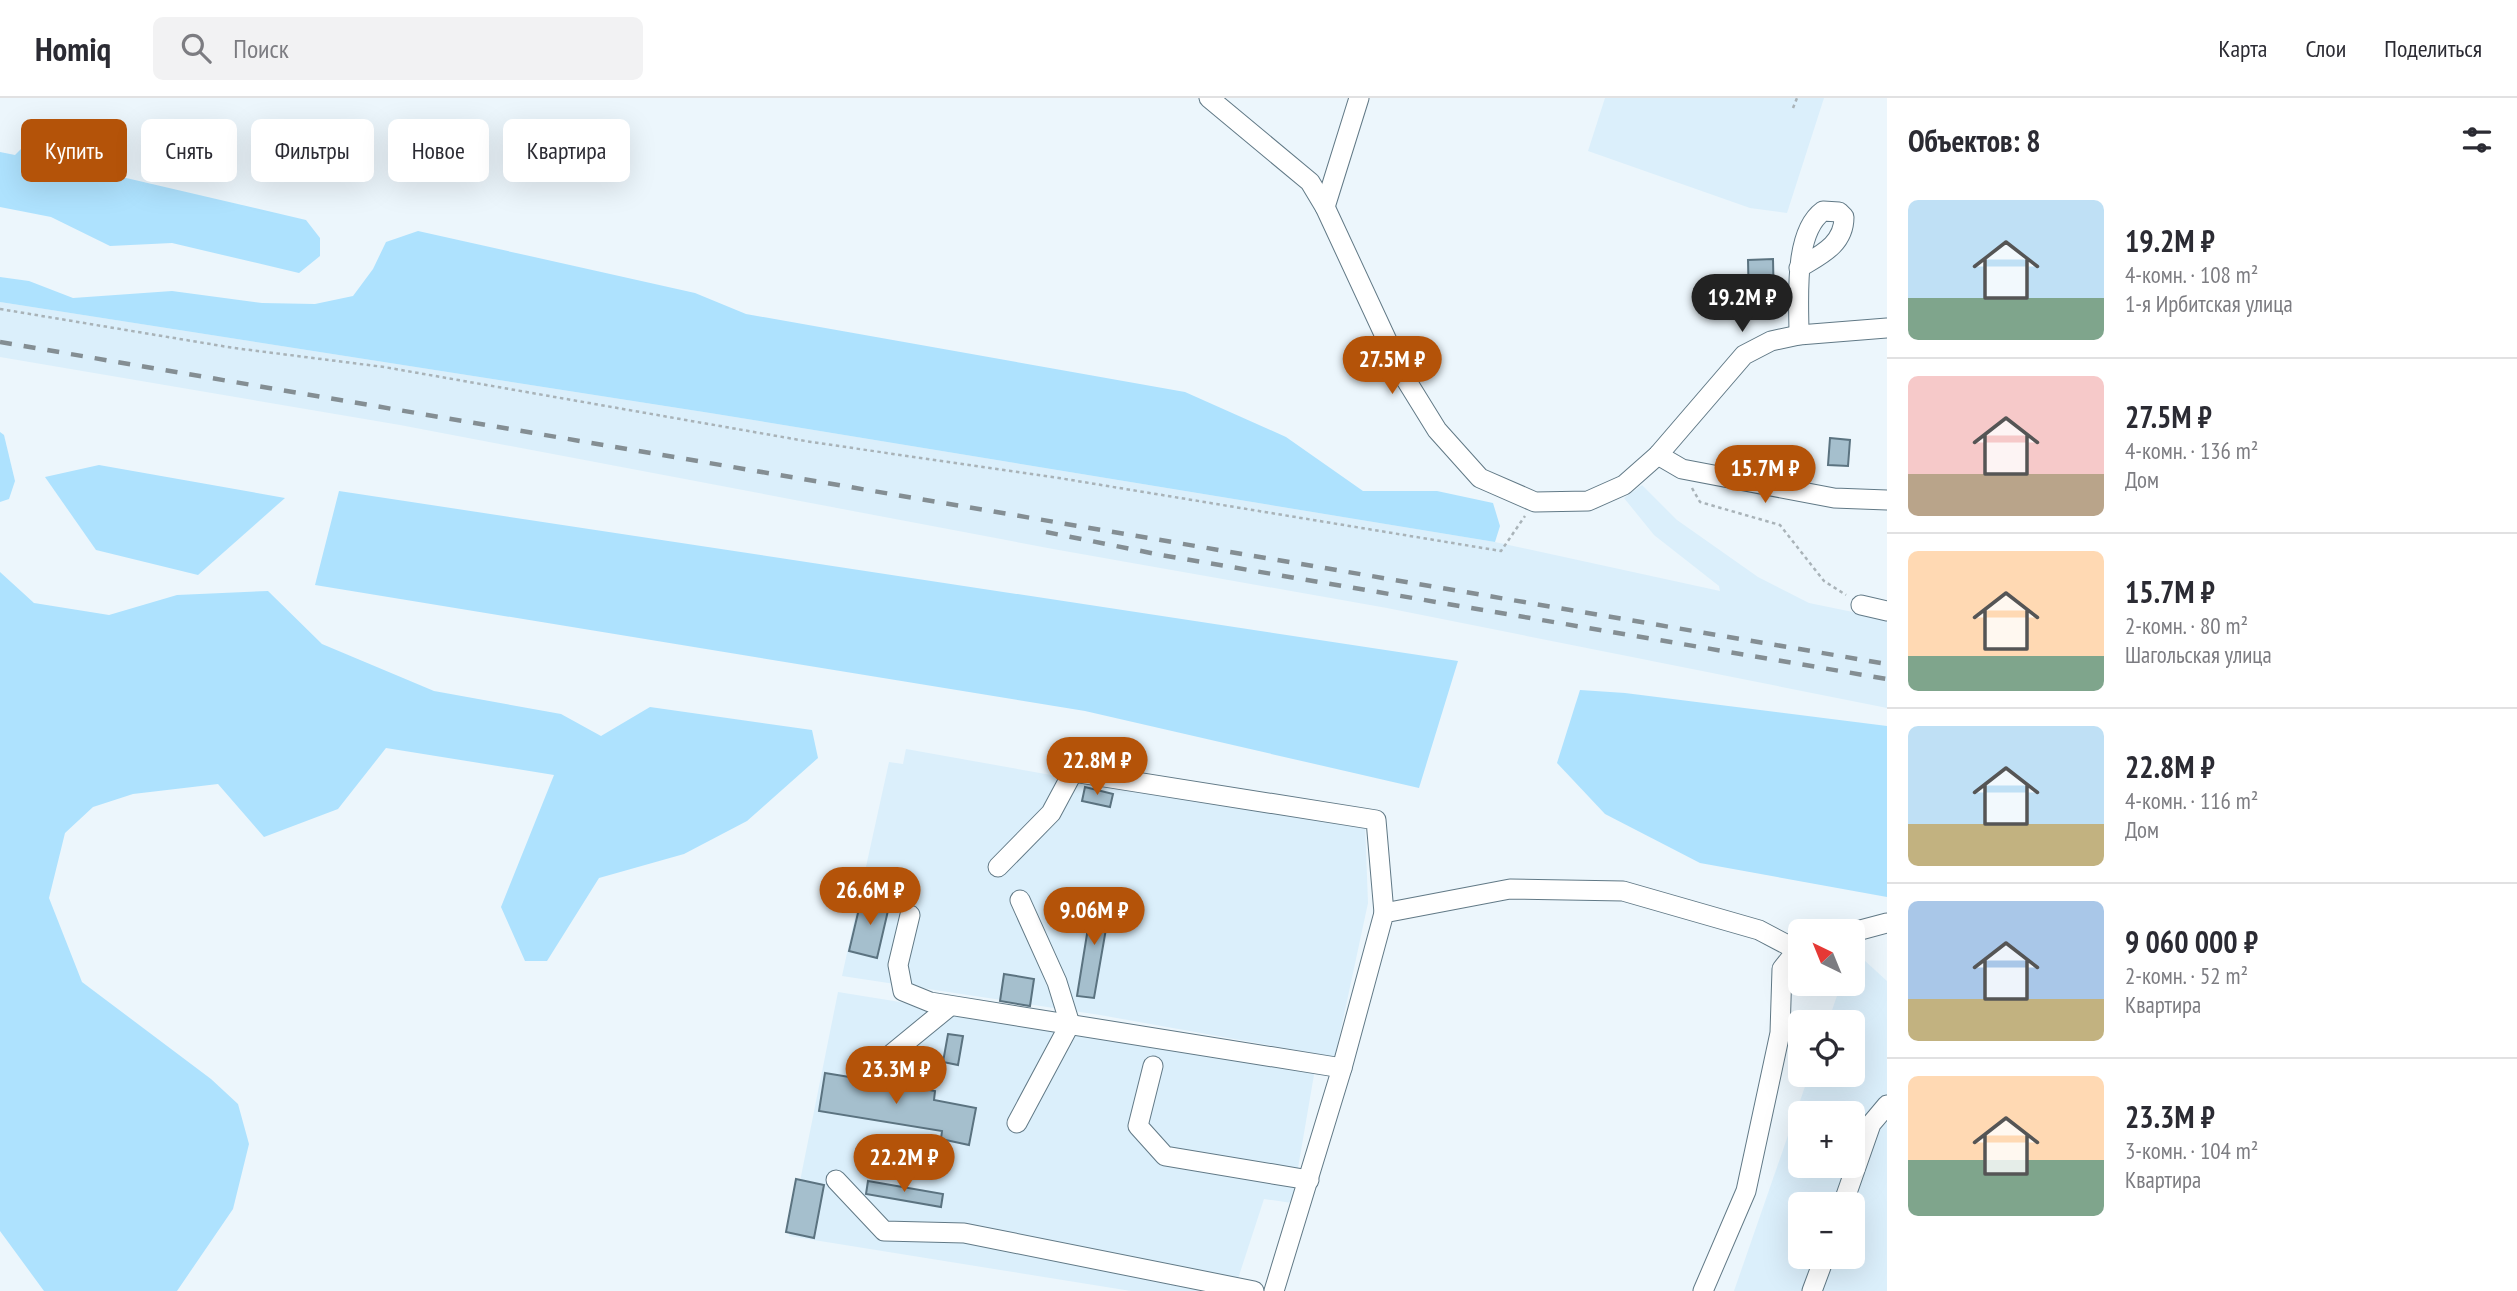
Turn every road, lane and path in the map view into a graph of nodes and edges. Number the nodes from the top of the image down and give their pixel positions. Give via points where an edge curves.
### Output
1 (1209, 98) edge
2 (1359, 98) edge
3 (1797, 98) edge
4 (1793, 108) dead end
5 (1325, 207) junction
6 (1799, 268) dead end
7 (0, 309) edge
8 (1887, 328) edge
9 (1799, 335) junction
10 (1658, 455) junction
11 (1682, 469) junction
12 (1887, 500) edge
13 (1535, 502) junction
14 (1861, 605) joint
15 (1887, 611) edge
16 (998, 867) dead end
17 (1020, 900) dead end
18 (1384, 913) junction
19 (910, 915) dead end
20 (1887, 923) edge
21 (1866, 929) edge
22 (1788, 943) edge
23 (1788, 962) edge
24 (950, 1006) junction
25 (1070, 1024) junction
26 (878, 1065) dead end
27 (1153, 1066) dead end
28 (1342, 1068) junction
29 (1887, 1105) edge
30 (1017, 1123) dead end
31 (1308, 1180) junction
32 (836, 1181) dead end
33 (1847, 1192) edge
34 (1820, 1269) edge
35 (1254, 1291) edge
36 (1274, 1291) edge
37 (1703, 1291) edge
38 (1812, 1291) edge

1 - 5 street via 1310,183
2 - 5 street
3 - 4 path
5 - 13 street via 1403,375 1437,430 1480,478
6 - 9 street
7 - 13 path via 234,348 384,367 811,442 1501,551
8 - 9 street
9 - 10 street via 1771,341 1744,355
10 - 11 street
10 - 13 street via 1624,485 1588,501
11 - 12 street via 1834,498
11 - 14 path via 1700,502 1780,525 1824,581
14 - 15 street
16 - 18 street via 1051,813 1073,772 1376,820
17 - 25 street via 1057,982
18 - 22 street via 1510,889 1623,891 1748,926
18 - 28 street
19 - 24 street via 898,965 903,991
20 - 21 street
23 - 37 street via 1783,969 1780,1033 1746,1191
24 - 25 street
24 - 26 street
25 - 28 street
25 - 30 street
27 - 31 street via 1138,1126 1165,1156
28 - 31 street
29 - 33 street via 1871,1124
31 - 36 street
32 - 35 street via 884,1231 964,1234
34 - 38 street

